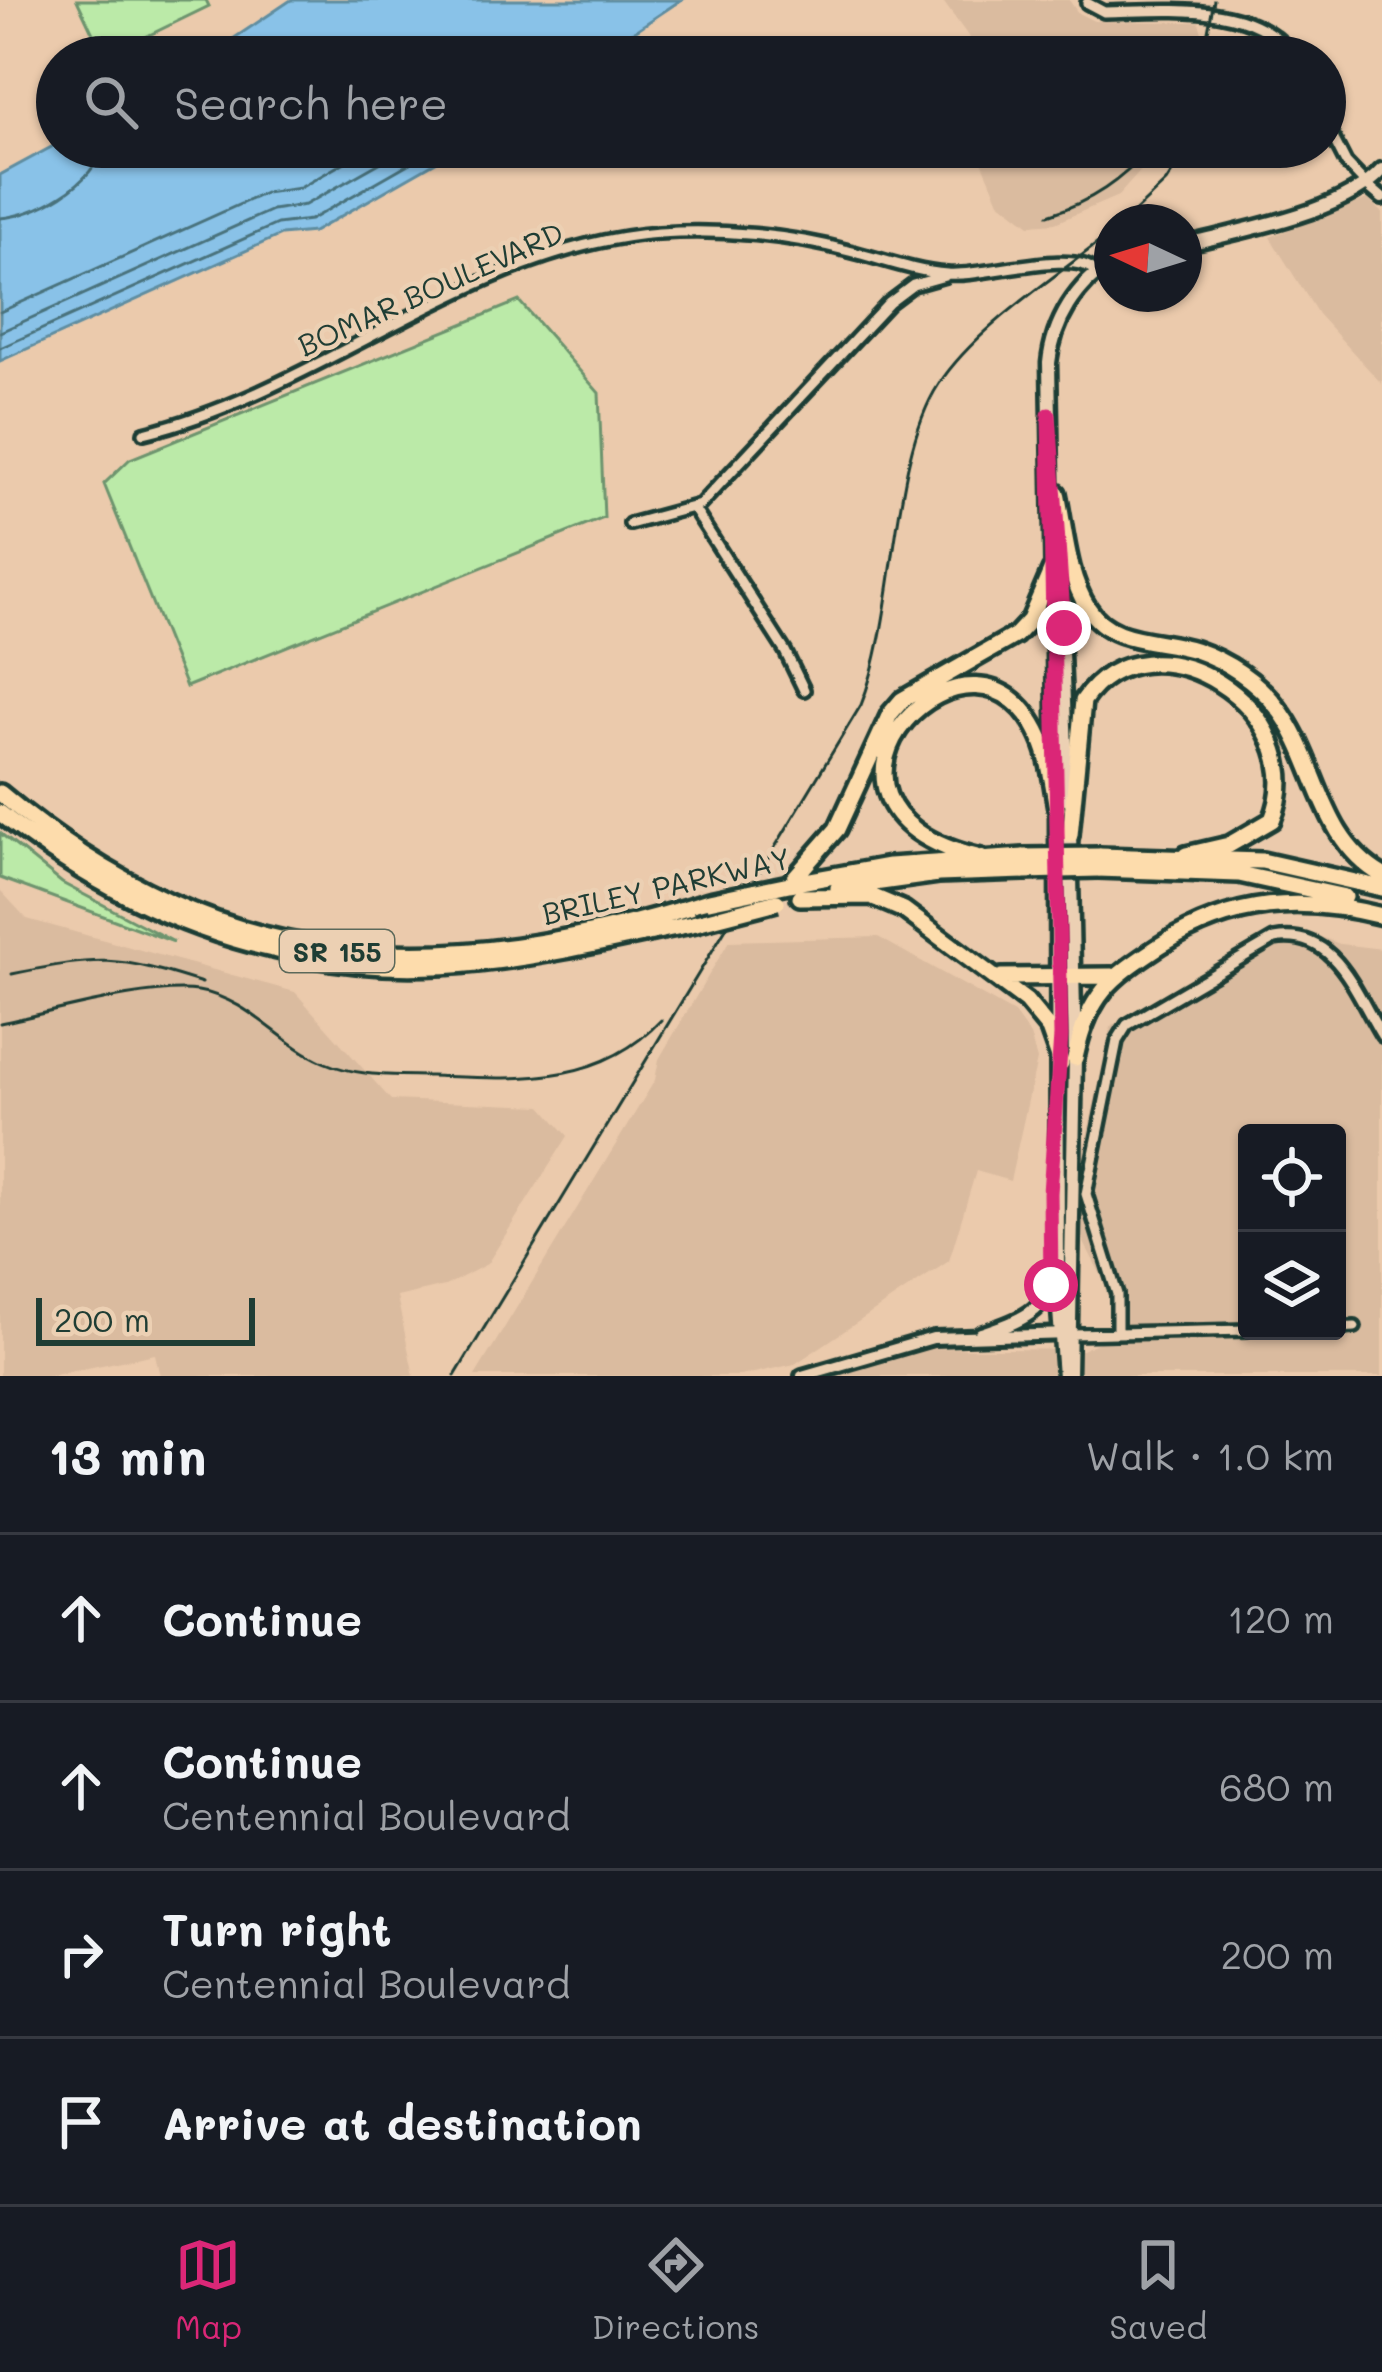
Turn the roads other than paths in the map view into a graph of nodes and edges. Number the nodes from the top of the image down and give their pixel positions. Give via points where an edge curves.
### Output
1 (1087, 3) dead end
2 (1276, 36) edge
3 (1346, 163) edge
4 (1382, 170) edge
5 (1368, 186) junction
6 (1382, 198) edge
7 (1202, 240) edge
8 (1094, 271) edge
9 (1094, 274) edge
10 (950, 275) junction
11 (1049, 415) junction
12 (144, 434) dead end
13 (1057, 493) junction
14 (694, 508) junction
15 (630, 524) dead end
16 (1051, 571) junction
17 (804, 690) dead end
18 (0, 793) edge
19 (1057, 808) junction
20 (0, 813) edge
21 (1070, 835) junction
22 (1186, 855) junction
23 (981, 858) junction
24 (1099, 862) junction
25 (1024, 864) junction
26 (1382, 874) edge
27 (1382, 888) edge
28 (795, 890) junction
29 (1382, 907) edge
30 (1382, 916) edge
31 (994, 973) junction
32 (1112, 976) junction
33 (1067, 977) junction
34 (1382, 1036) edge
35 (1068, 1060) junction
36 (1057, 1154) junction
37 (1346, 1328) edge
38 (1355, 1328) dead end
39 (1238, 1330) edge
40 (1117, 1333) junction
41 (981, 1334) junction
42 (1066, 1334) junction
43 (802, 1376) edge
44 (1066, 1376) edge

1 - 2 street via 1104,12 1233,14
3 - 5 street
4 - 5 main road
5 - 6 street
5 - 7 main road
8 - 10 street, BOMAR BOULEVARD via 1076,261
9 - 11 main road via 1051,344
10 - 12 street, BOMAR BOULEVARD via 746,236 681,232 603,241 488,282 251,397
10 - 14 street via 902,292
11 - 13 main road
11 - 16 main road
13 - 21 main road
13 - 26 highway via 1072,573 1090,611 1125,635 1197,651 1253,681 1291,728 1336,830
14 - 15 street
14 - 17 street
16 - 19 main road
16 - 28 highway via 1016,635 890,714 837,829
18 - 28 highway, BRILEY PARKWAY / SR 155, bridge via 134,887 205,919 325,950 447,956
19 - 23 highway via 1043,743 1019,709 980,689 925,700 891,741 890,793 919,837
19 - 33 main road
20 - 28 highway, BRILEY PARKWAY / SR 155, bridge via 152,909 326,960 504,963 696,923
21 - 22 highway via 1083,701 1124,668 1176,667 1211,678 1248,704 1275,746 1284,780 1272,820 1229,845
21 - 33 main road
22 - 24 highway, BRILEY PARKWAY / SR 155
22 - 27 highway, BRILEY PARKWAY / SR 155 via 1262,861
23 - 25 highway, BRILEY PARKWAY / SR 155
23 - 28 highway, BRILEY PARKWAY / SR 155 via 889,866
24 - 25 highway, BRILEY PARKWAY / SR 155, bridge
24 - 29 highway, BRILEY PARKWAY / SR 155 via 1239,874
25 - 28 highway, BRILEY PARKWAY / SR 155
28 - 31 highway via 889,902
30 - 32 highway via 1310,902 1241,907 1186,929
31 - 33 highway
31 - 35 highway via 1037,1013
32 - 33 highway
32 - 35 highway
33 - 35 main road
34 - 40 street via 1332,952 1293,936 1274,939 1127,1025 1086,1194 1115,1285
35 - 36 main road
35 - 42 main road
36 - 41 main road via 1051,1285 1028,1316
36 - 42 main road
37 - 38 street
39 - 40 street
40 - 42 street
41 - 42 street
41 - 43 street via 933,1338
42 - 44 main road

